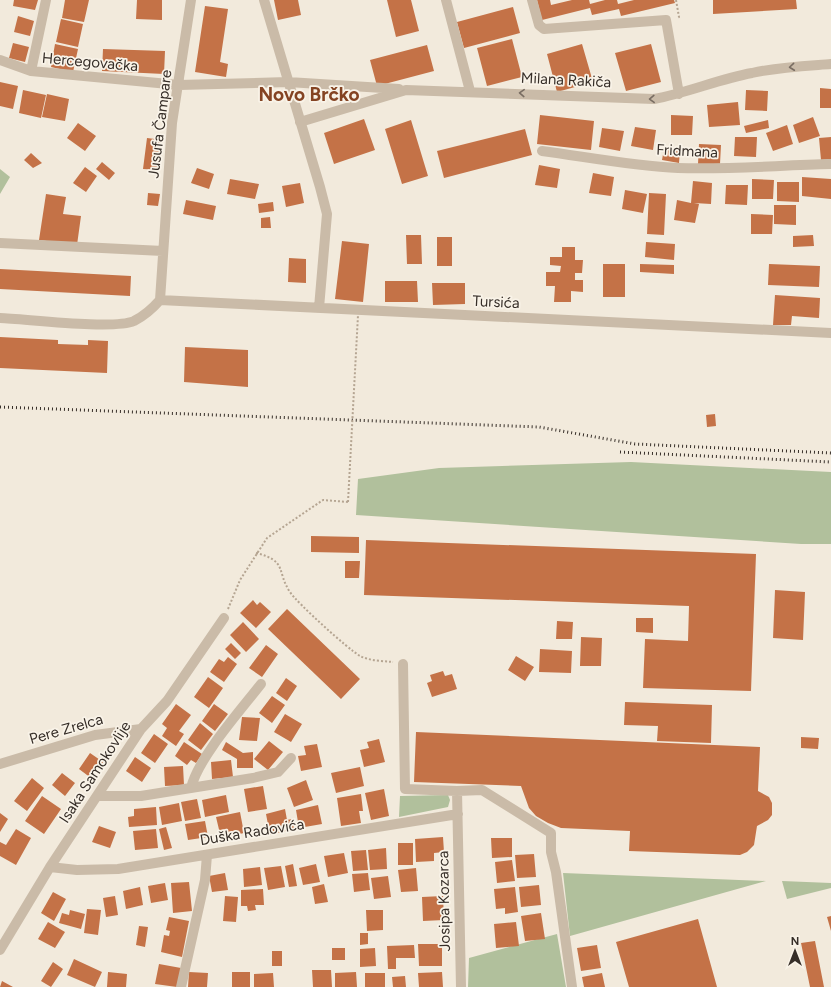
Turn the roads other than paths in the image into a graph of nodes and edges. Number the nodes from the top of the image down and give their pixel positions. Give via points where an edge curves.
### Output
1 (46, 0) edge
2 (191, 0) edge
3 (264, 0) edge
4 (446, 0) edge
5 (532, 0) edge
6 (0, 60) edge
7 (831, 64) edge
8 (31, 71) junction
9 (288, 82) junction
10 (179, 85) junction
11 (406, 90) junction
12 (470, 91) junction
13 (679, 94) junction
14 (300, 122) junction
15 (542, 151) dead end
16 (831, 164) edge
17 (0, 243) edge
18 (163, 251) junction
19 (160, 300) junction
20 (319, 308) junction
21 (0, 318) edge
22 (831, 333) edge
23 (224, 618) road end
24 (403, 664) road end
25 (260, 684) dead end
26 (140, 729) junction
27 (291, 758) dead end
28 (0, 764) edge
29 (191, 788) junction
30 (458, 791) junction
31 (98, 796) junction
32 (458, 814) junction
33 (207, 855) junction
34 (50, 867) junction
35 (0, 948) edge
36 (181, 987) edge
37 (461, 987) edge
38 (572, 987) edge

1 - 8 street
2 - 10 street, Jusufa Čampare
3 - 9 street
4 - 12 street
5 - 13 street via 539,25 544,29 666,20
6 - 8 street, Hercegovačka
7 -> 13 street, Milana Rakiča via 750,73
8 - 10 street, Hercegovačka
9 - 10 street, Hercegovačka
9 - 11 street, Hercegovačka
9 - 14 street
10 - 18 street, Jusufa Čampare via 172,123
11 - 12 street, Milana Rakiča
11 - 14 street, Milana Rakiča
13 -> 12 street, Milana Rakiča via 654,99
14 - 20 street via 327,214
15 - 16 street, Fridmana via 677,168
17 - 18 street
18 - 19 street, Jusufa Čampare
19 - 20 street, Tursića
19 - 21 street via 133,321 120,324
20 - 22 street, Tursića
23 - 26 street, Isaka Samokovlije via 167,701
24 - 30 street via 405,789
25 - 29 street via 207,756 193,778
26 - 28 street, Pere Zrelca via 95,735
26 - 31 street, Isaka Samokovlije
27 - 29 street via 278,772
29 - 31 street via 140,796
30 - 32 street, Josipa Kozarca
30 - 38 street via 482,790 551,833 551,852
31 - 34 street, Isaka Samokovlije
32 - 33 street, Duška Radovića
32 - 37 street, Josipa Kozarca
33 - 34 street, Duška Radovića via 118,869 76,870
33 - 36 street via 203,887
34 - 35 street, Isaka Samokovlije

